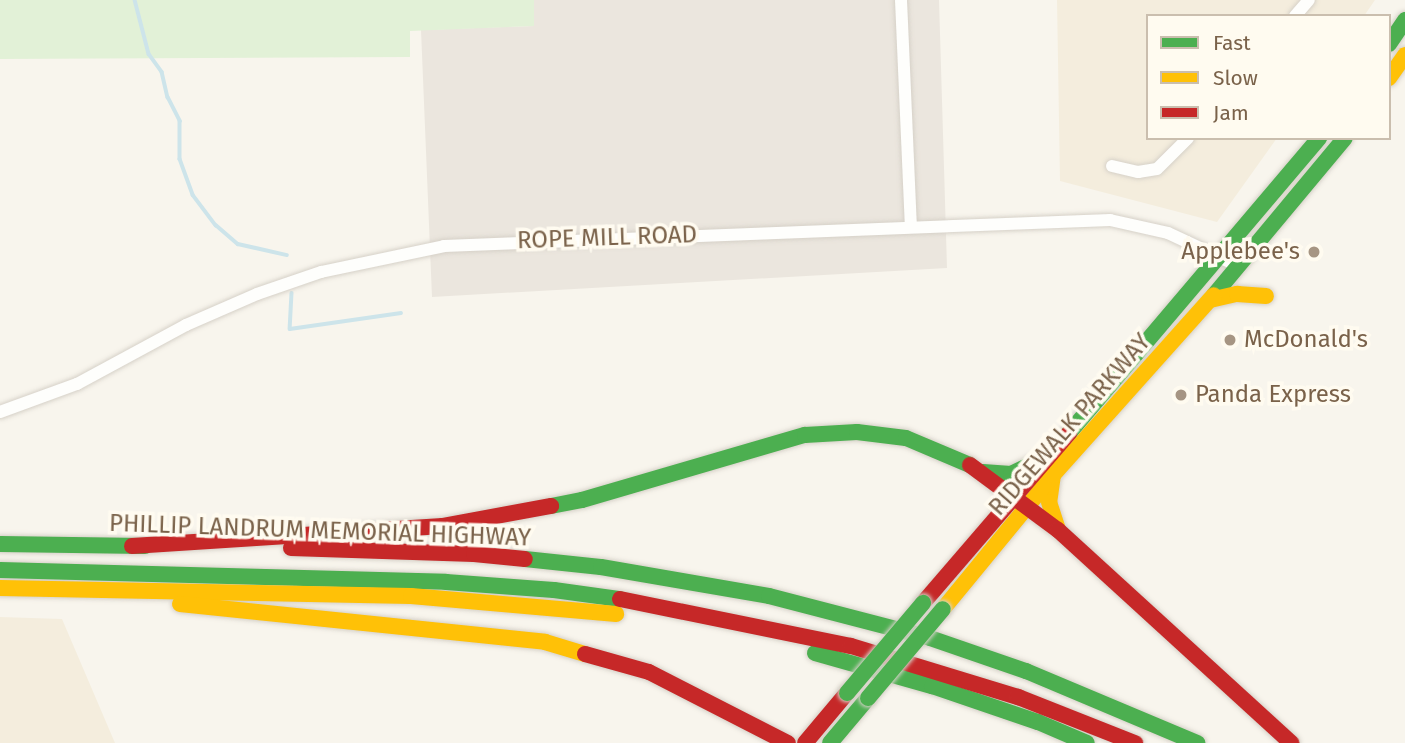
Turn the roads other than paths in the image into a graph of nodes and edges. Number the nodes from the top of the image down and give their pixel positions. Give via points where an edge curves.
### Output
1 (901, 0) edge
2 (1309, 0) edge
3 (1297, 14) edge
4 (1405, 20) edge
5 (1391, 41) edge
6 (1405, 55) edge
7 (1391, 75) edge
8 (1186, 140) edge
9 (1317, 140) edge
10 (1343, 140) edge
11 (1112, 166) dead end
12 (911, 227) junction
13 (1220, 257) junction
14 (1238, 266) junction
15 (1266, 296) dead end
16 (1210, 300) junction
17 (0, 412) edge
18 (1048, 456) junction
19 (983, 472) junction
20 (1053, 475) junction
21 (1014, 496) junction
22 (1027, 507) junction
23 (1058, 530) junction
24 (0, 544) edge
25 (132, 546) junction
26 (0, 570) edge
27 (0, 588) edge
28 (87, 590) junction
29 (1026, 671) junction
30 (750, 724) junction
31 (765, 743) edge
32 (788, 743) edge
33 (805, 743) edge
34 (830, 743) edge
35 (1087, 743) edge
36 (1135, 743) edge
37 (1169, 743) edge
38 (1197, 743) edge
39 (1291, 743) edge

1 - 12 street
2 - 3 street
4 - 5 main road
6 - 7 main road
8 - 11 street via 1157,169 1138,172
9 - 13 main road, RIDGEWALK PARKWAY
10 - 14 main road, RIDGEWALK PARKWAY
12 - 13 street, ROPE MILL ROAD via 1110,220 1151,227
12 - 17 street, ROPE MILL ROAD via 444,246 388,257 321,272 257,294 77,384
13 - 14 street, ROPE MILL ROAD
13 - 18 main road, RIDGEWALK PARKWAY
14 - 16 main road, RIDGEWALK PARKWAY
15 - 16 main road via 1237,294
16 - 20 main road, RIDGEWALK PARKWAY
18 - 19 main road via 1011,474
18 - 21 main road, RIDGEWALK PARKWAY
19 - 21 main road
19 - 25 main road via 943,450 906,438 827,432 783,440 622,490 495,519
20 - 22 main road, RIDGEWALK PARKWAY
20 - 23 main road via 1049,502
21 - 22 main road
21 - 33 main road, RIDGEWALK PARKWAY, bridge
22 - 23 main road
22 - 34 main road, RIDGEWALK PARKWAY, bridge
23 - 39 main road
24 - 25 main road, PHILLIP LANDRUM MEMORIAL HIGHWAY
25 - 29 main road, PHILLIP LANDRUM MEMORIAL HIGHWAY via 474,554 601,567 838,612
26 - 36 main road via 420,580 541,588 626,600 851,646 1018,697
27 - 28 main road
28 - 30 main road via 222,610 545,642 649,672
28 - 35 main road via 411,596 610,613 739,635 842,660 985,704
29 - 37 main road
29 - 38 main road, PHILLIP LANDRUM MEMORIAL HIGHWAY
30 - 31 main road
30 - 32 main road

